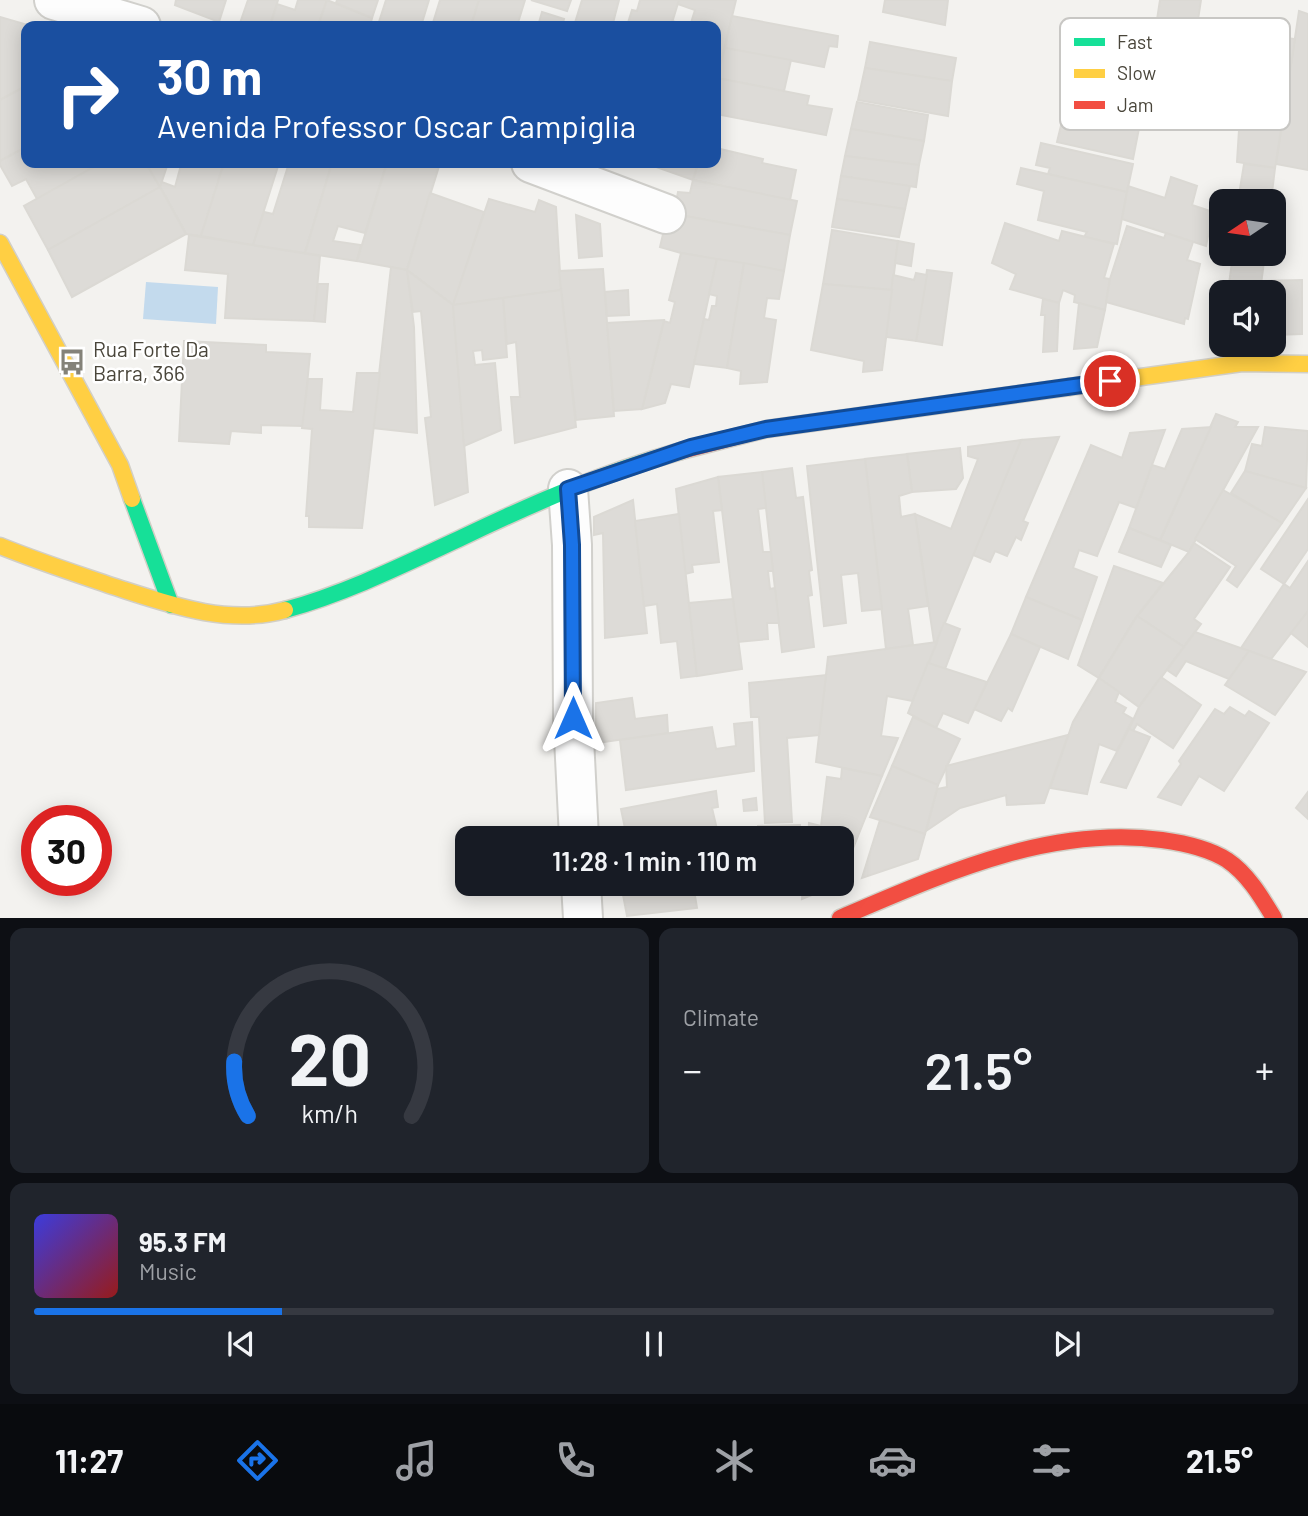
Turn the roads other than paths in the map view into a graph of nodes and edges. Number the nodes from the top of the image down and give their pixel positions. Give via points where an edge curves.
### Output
1 (54, 0) edge
2 (124, 21) edge
3 (544, 168) edge
4 (666, 214) dead end
5 (0, 243) edge
6 (1308, 364) edge
7 (568, 489) junction
8 (0, 546) edge
9 (171, 605) junction
10 (578, 826) edge
11 (582, 896) edge
12 (583, 918) edge
13 (840, 918) edge
14 (1274, 918) edge

1 - 2 street
3 - 4 street
5 - 9 street via 120,465
6 - 7 street via 1242,363 766,429 691,447
7 - 9 street via 320,600 257,616 212,615
7 - 10 street
8 - 9 street
11 - 12 street
13 - 14 street via 968,865 1049,842 1112,836 1181,841 1228,860

